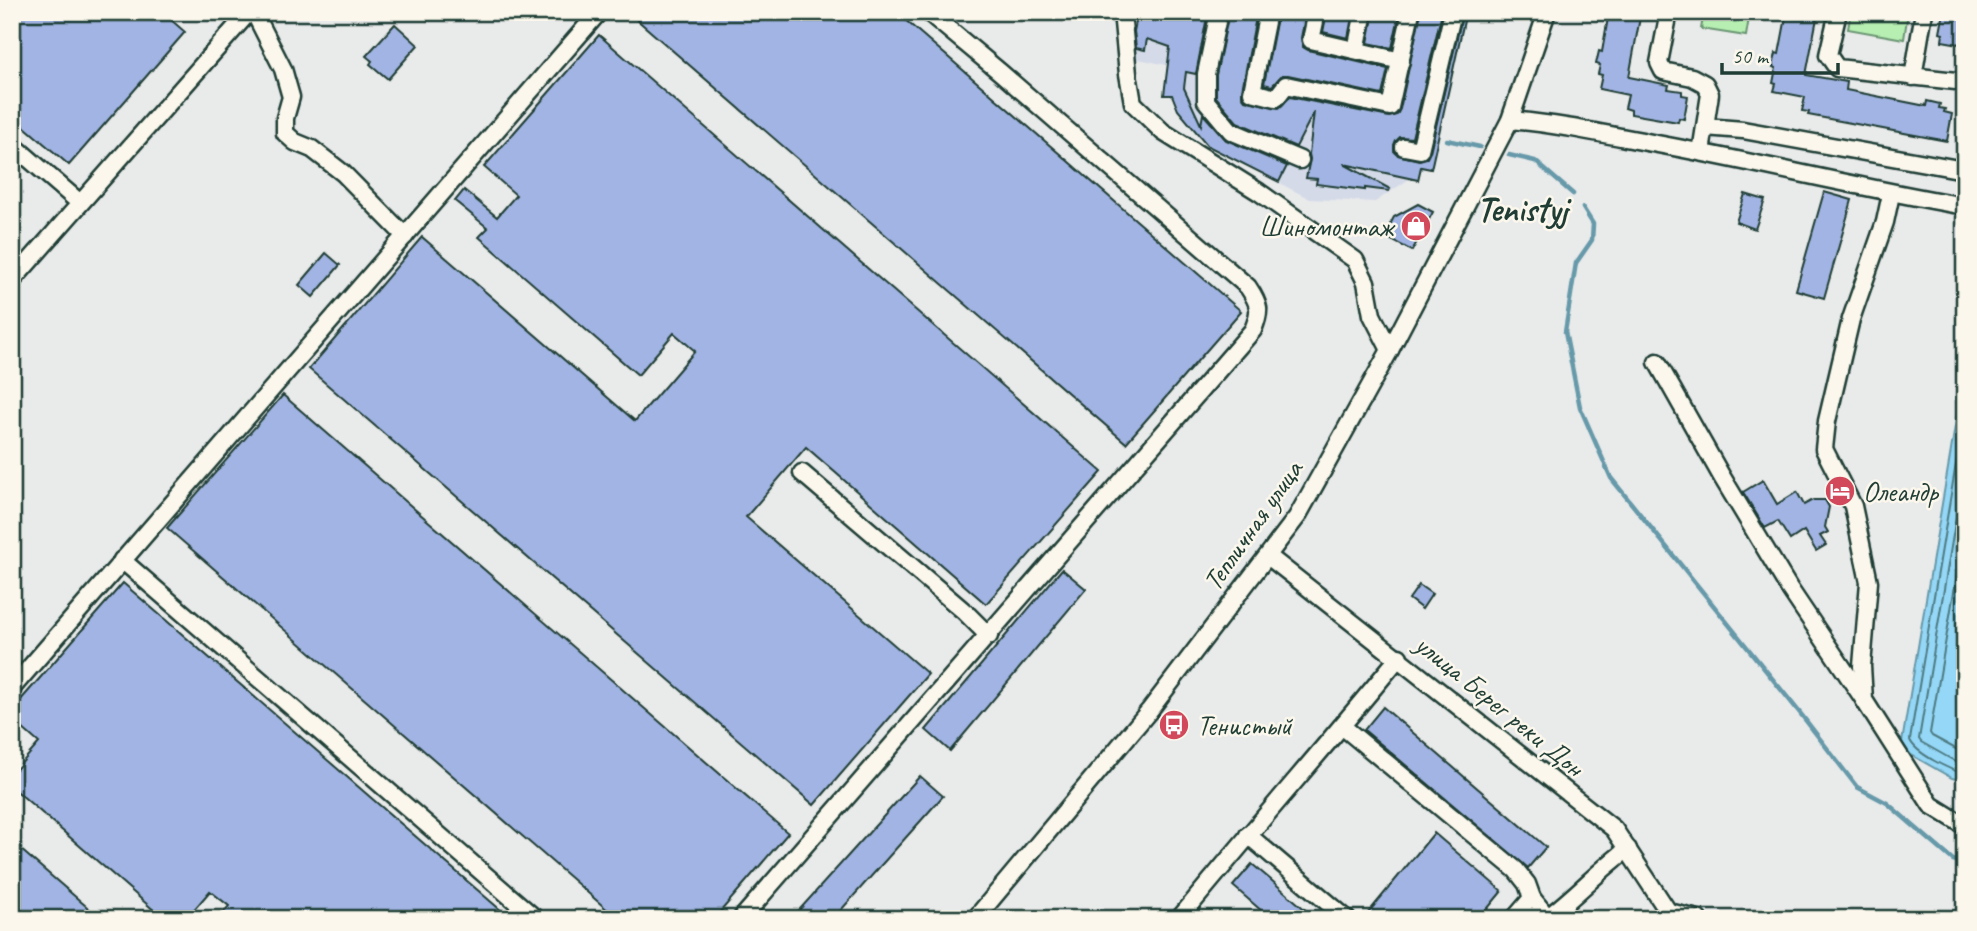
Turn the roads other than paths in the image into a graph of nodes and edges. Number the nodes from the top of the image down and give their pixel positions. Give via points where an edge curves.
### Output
1 (252, 12) edge
2 (599, 12) edge
3 (928, 12) edge
4 (1122, 12) edge
5 (1219, 12) edge
6 (1268, 12) edge
7 (1317, 12) edge
8 (1364, 12) edge
9 (1411, 12) edge
10 (1453, 12) edge
11 (1547, 12) edge
12 (1670, 12) edge
13 (1838, 12) edge
14 (1924, 12) edge
15 (1356, 50) junction
16 (1401, 61) junction
17 (1913, 77) junction
18 (1965, 82) edge
19 (1510, 120) junction
20 (1705, 127) junction
21 (12, 144) edge
22 (1404, 147) dead end
23 (1701, 152) junction
24 (1300, 160) dead end
25 (1965, 169) edge
26 (1891, 194) junction
27 (80, 203) junction
28 (1965, 206) edge
29 (405, 236) junction
30 (12, 281) edge
31 (1390, 350) junction
32 (1657, 362) dead end
33 (802, 473) dead end
34 (1268, 556) junction
35 (122, 560) junction
36 (989, 636) junction
37 (1399, 657) junction
38 (12, 688) edge
39 (1864, 700) junction
40 (1342, 726) junction
41 (1965, 826) edge
42 (1248, 835) junction
43 (1628, 849) junction
44 (1532, 898) junction
45 (1671, 915) edge
46 (1548, 918) edge
47 (536, 919) edge
48 (741, 919) edge
49 (975, 919) edge
50 (1179, 919) edge
51 (1347, 919) edge
52 (1514, 919) edge
53 (1698, 919) edge

1 - 27 street
1 - 29 street via 283,69 291,97 285,133 342,173
2 - 29 street
3 - 36 street via 1248,287 1258,302 1253,330
4 - 31 street via 1133,103 1163,132 1355,260 1366,282 1372,315
5 - 24 street via 1206,74 1206,101 1231,131
6 - 16 street via 1252,92 1276,98 1286,85 1390,107
7 - 15 street via 1311,40
8 - 15 street
9 - 16 street
10 - 22 street via 1420,150
11 - 19 street, Тепличная улица
12 - 20 street via 1659,63 1662,71 1705,84 1710,94
13 - 17 street via 1828,55 1837,68
14 - 17 street
15 - 16 street
17 - 18 street
19 - 23 street
19 - 31 street, Тепличная улица
20 - 23 street
20 - 25 street
21 - 27 street
23 - 26 street
26 - 28 street
26 - 39 street via 1851,319 1826,421 1824,450 1853,506 1870,582 1862,666
27 - 30 street
29 - 35 street
31 - 34 street, Тепличная улица via 1297,517
32 - 39 street via 1721,477
33 - 36 street
34 - 37 street, улица Берег реки Дон
34 - 49 street, Тепличная улица via 1149,711
35 - 38 street
35 - 47 street
36 - 48 street
37 - 40 street
37 - 43 street, улица Берег реки Дон via 1614,830
39 - 41 street via 1931,805
40 - 42 street
40 - 44 street via 1516,870
42 - 50 street
42 - 51 street
43 - 45 street, улица Берег реки Дон
43 - 46 street
44 - 46 street
44 - 52 street
45 - 53 street

